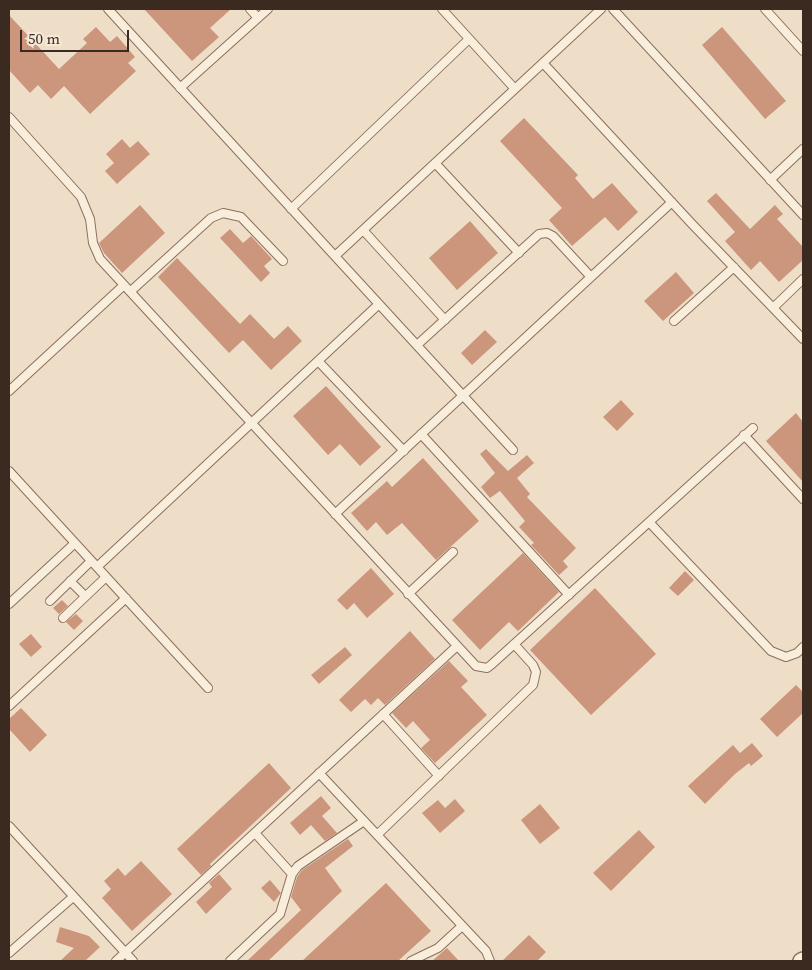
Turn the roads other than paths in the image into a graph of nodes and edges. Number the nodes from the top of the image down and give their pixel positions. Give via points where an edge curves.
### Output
1 (108, 9) edge
2 (250, 9) edge
3 (268, 9) edge
4 (442, 9) edge
5 (601, 9) edge
6 (613, 9) edge
7 (765, 9) edge
8 (258, 18) junction
9 (469, 39) junction
10 (803, 51) edge
11 (543, 63) junction
12 (180, 88) junction
13 (515, 89) junction
14 (9, 117) edge
15 (803, 149) edge
16 (435, 163) junction
17 (770, 180) junction
18 (672, 202) junction
19 (291, 209) junction
20 (803, 216) edge
21 (363, 230) junction
22 (519, 253) junction
23 (335, 256) junction
24 (283, 262) dead end
25 (734, 267) junction
26 (591, 277) junction
27 (803, 279) edge
28 (124, 285) junction
29 (131, 291) junction
30 (379, 304) junction
31 (774, 307) junction
32 (445, 320) junction
33 (674, 321) dead end
34 (803, 339) edge
35 (417, 345) junction
36 (318, 361) junction
37 (9, 391) edge
38 (464, 395) junction
39 (252, 423) junction
40 (753, 428) dead end
41 (422, 434) junction
42 (744, 435) junction
43 (514, 450) dead end
44 (404, 451) junction
45 (9, 471) edge
46 (803, 499) edge
47 (336, 514) junction
48 (649, 522) junction
49 (74, 543) junction
50 (453, 552) dead end
51 (94, 564) junction
52 (106, 577) junction
53 (70, 581) junction
54 (408, 594) junction
55 (569, 595) junction
56 (85, 596) junction
57 (126, 598) junction
58 (50, 601) dead end
59 (9, 604) edge
60 (63, 618) dead end
61 (514, 644) junction
62 (457, 646) junction
63 (803, 647) edge
64 (208, 688) dead end
65 (10, 703) edge
66 (383, 714) junction
67 (319, 774) junction
68 (439, 776) junction
69 (364, 821) junction
70 (9, 826) edge
71 (254, 833) junction
72 (377, 835) junction
73 (292, 874) junction
74 (73, 897) junction
75 (462, 926) junction
76 (9, 953) edge
77 (125, 953) junction
78 (116, 961) edge
79 (133, 961) edge
80 (230, 961) edge
81 (411, 961) edge
82 (490, 961) edge

1 - 12 lane
2 - 8 lane
3 - 8 lane
4 - 9 lane
5 - 11 lane
6 - 17 lane
7 - 10 lane
8 - 12 lane
9 - 13 lane
9 - 19 lane
11 - 13 lane
11 - 18 lane
12 - 19 lane
13 - 16 lane
14 - 28 lane via 81,197 88,211 97,254
15 - 17 lane
16 - 21 lane
16 - 22 lane
17 - 20 lane
18 - 25 lane
18 - 26 lane
19 - 23 lane
21 - 23 lane
21 - 32 lane
22 - 26 lane via 539,234 550,234
22 - 32 lane
23 - 30 lane
24 - 29 lane via 241,217 223,213 211,218
25 - 31 lane
25 - 33 lane
26 - 38 lane
27 - 31 lane
28 - 29 lane
28 - 37 lane
29 - 39 lane
30 - 35 lane
30 - 36 lane
31 - 34 lane
32 - 35 lane
35 - 38 lane
36 - 39 lane
36 - 44 lane
38 - 41 lane
38 - 43 lane
39 - 47 lane
39 - 51 lane
40 - 42 lane
41 - 44 lane
41 - 55 lane
42 - 46 lane
42 - 48 lane
44 - 47 lane
45 - 49 lane
47 - 54 lane
48 - 55 lane
48 - 63 lane via 771,651 786,657
49 - 51 lane
49 - 59 lane
50 - 54 lane
51 - 52 lane
51 - 53 lane
52 - 56 lane
52 - 57 lane
53 - 56 lane
53 - 58 lane
54 - 62 lane
55 - 61 lane
56 - 60 lane
57 - 64 lane
57 - 65 lane
61 - 62 lane via 492,665 481,668
61 - 68 lane via 533,665 536,672 533,685
62 - 66 lane
66 - 67 lane
66 - 68 lane
67 - 69 lane
67 - 71 lane
68 - 72 lane
69 - 72 lane
69 - 73 lane
70 - 74 lane
71 - 73 lane
71 - 77 lane
72 - 75 lane
73 - 80 lane via 280,914
74 - 76 lane
74 - 77 lane
75 - 81 lane via 438,948
75 - 82 lane via 486,951
77 - 78 lane
77 - 79 lane

